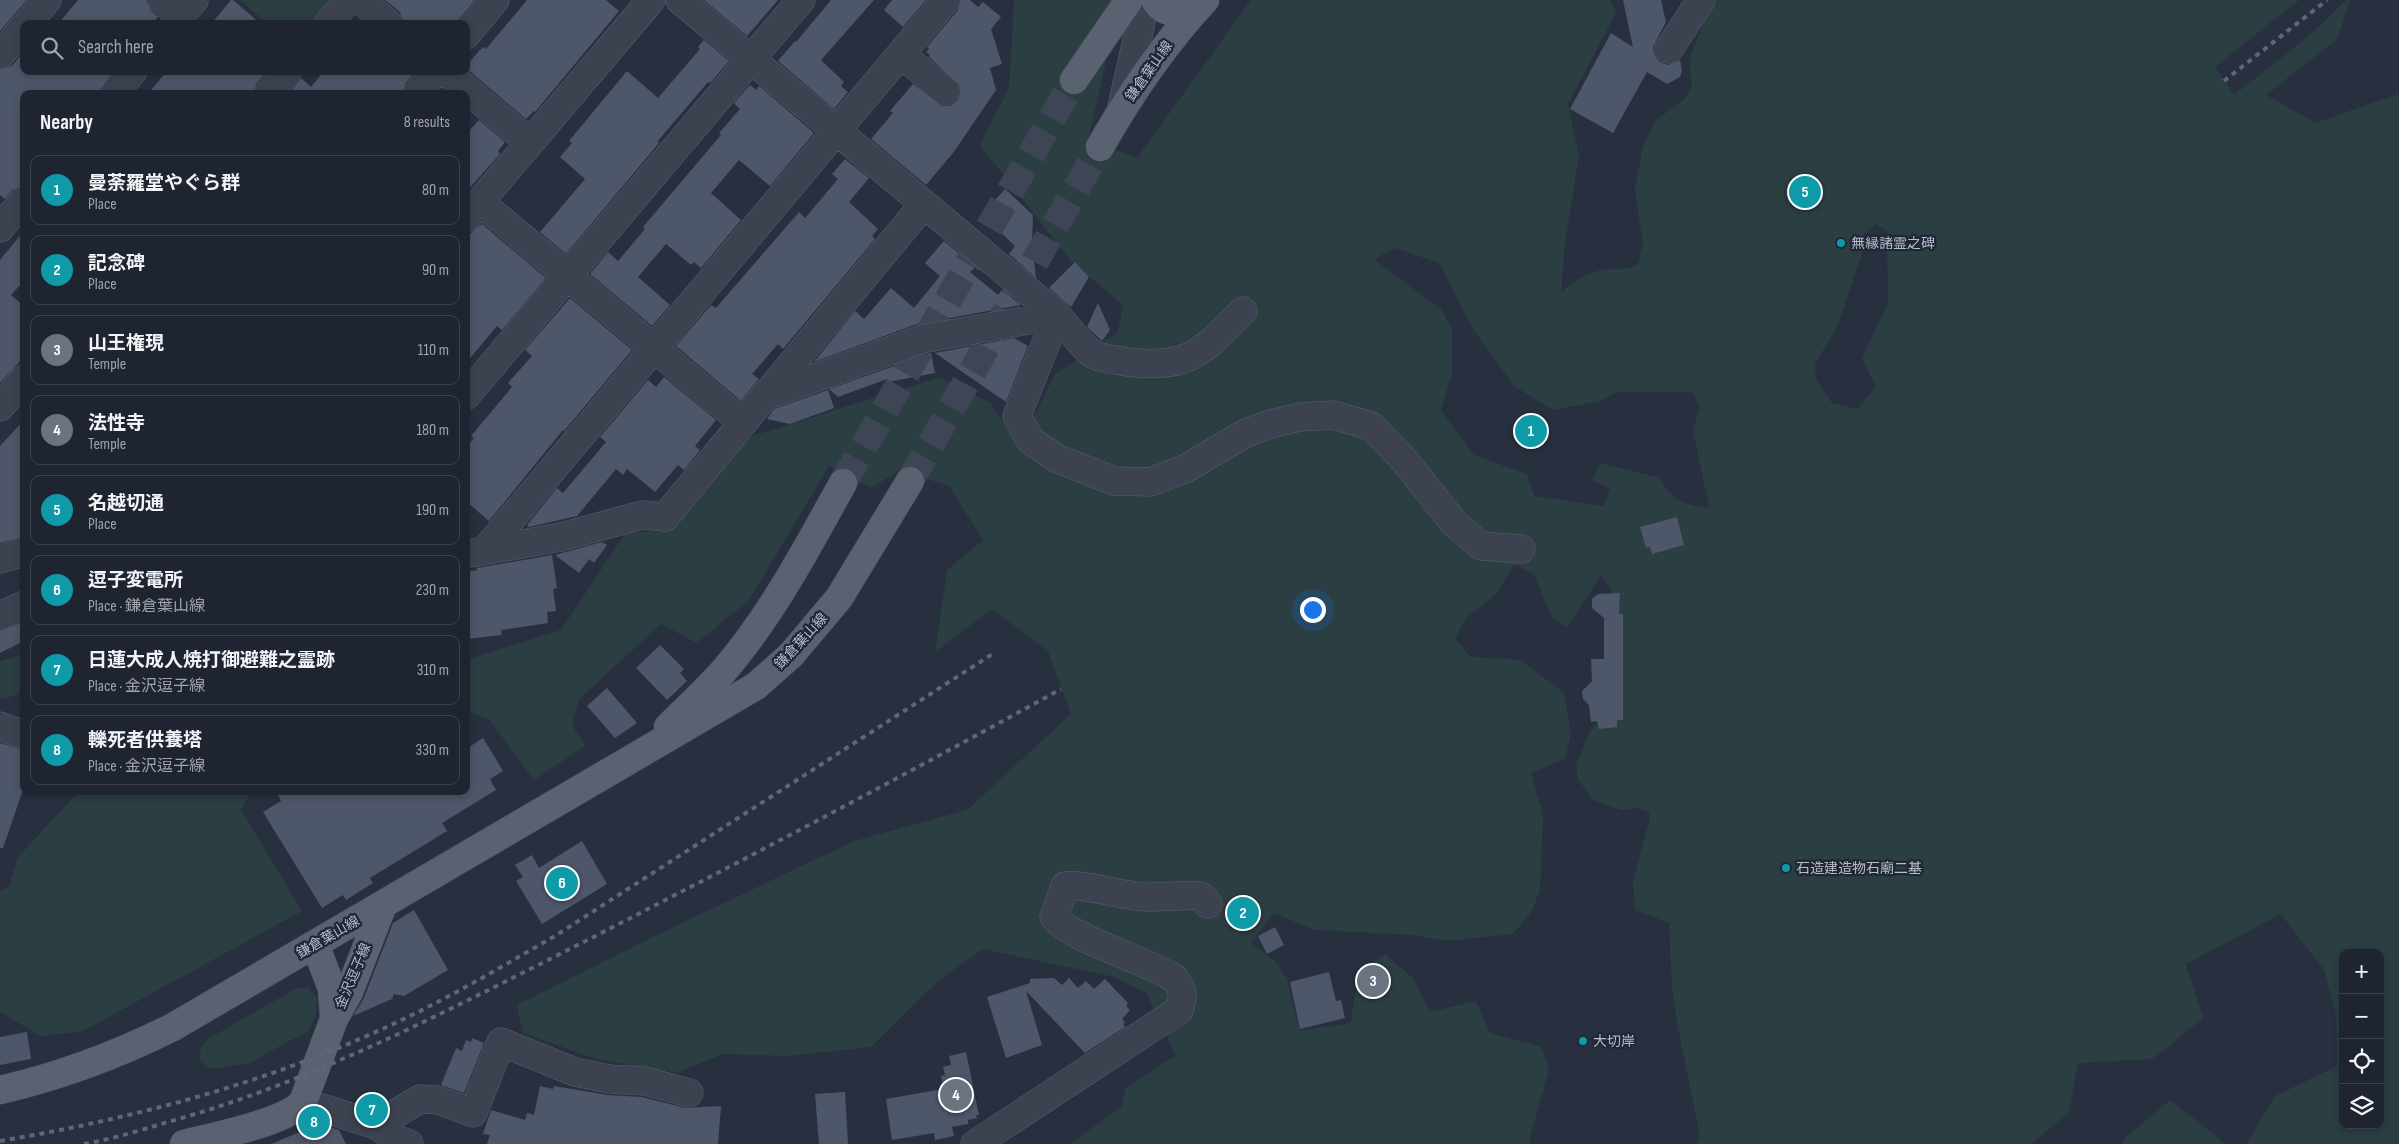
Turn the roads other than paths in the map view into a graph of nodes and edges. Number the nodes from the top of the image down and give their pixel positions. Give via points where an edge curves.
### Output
1 (47, 0) edge
2 (348, 0) edge
3 (361, 0) edge
4 (495, 0) edge
5 (651, 0) edge
6 (680, 0) edge
7 (802, 0) edge
8 (946, 0) edge
9 (1129, 0) edge
10 (1146, 0) edge
11 (1155, 0) edge
12 (1204, 0) edge
13 (1700, 0) edge
14 (30, 20) edge
15 (331, 20) edge
16 (384, 20) edge
17 (470, 30) edge
18 (20, 32) edge
19 (1669, 49) dead end
20 (901, 54) junction
21 (0, 55) edge
22 (751, 60) junction
23 (130, 75) edge
24 (284, 75) edge
25 (433, 75) edge
26 (450, 75) edge
27 (1074, 80) tunnel mouth
28 (117, 90) edge
29 (271, 90) edge
30 (420, 90) edge
31 (467, 90) edge
32 (945, 91) dead end
33 (470, 92) edge
34 (1120, 111) junction
35 (836, 131) junction
36 (529, 142) junction
37 (1100, 147) tunnel mouth
38 (924, 204) junction
39 (20, 206) edge
40 (473, 210) edge
41 (7, 225) edge
42 (568, 276) junction
43 (1243, 311) dead end
44 (1057, 315) junction
45 (654, 348) junction
46 (20, 384) edge
47 (470, 391) edge
48 (764, 396) junction
49 (0, 407) edge
50 (742, 422) junction
51 (910, 481) tunnel mouth
52 (843, 483) tunnel mouth
53 (1521, 549) dead end
54 (476, 552) edge
55 (20, 553) edge
56 (0, 559) edge
57 (20, 607) edge
58 (0, 616) edge
59 (0, 726) edge
60 (20, 734) edge
61 (643, 753) junction
62 (1208, 904) dead end
63 (383, 905) junction
64 (315, 944) junction
65 (334, 1018) junction
66 (0, 1090) edge
67 (689, 1093) dead end
68 (303, 1102) junction
69 (376, 1125) junction
70 (184, 1144) edge
71 (409, 1144) edge
72 (975, 1144) edge

1 - 14 street
2 - 15 street
3 - 16 street
4 - 17 street
5 - 36 street
6 - 22 street
7 - 22 street
8 - 20 street
9 - 27 main road
10 - 34 street
11 - 12 main road via 1170,12 1187,10
12 - 34 main road, 鎌倉葉山線 via 1178,29
13 - 19 street
18 - 21 street
20 - 32 street
20 - 35 street
22 - 35 street
22 - 42 street
23 - 28 street
24 - 29 street
25 - 30 street
26 - 31 street
33 - 36 street
34 - 37 main road, 鎌倉葉山線
35 - 38 street
35 - 45 street
36 - 40 street
38 - 44 street
38 - 48 street
39 - 41 street
40 - 42 street
42 - 45 street
42 - 47 street
43 - 44 street via 1213,342 1194,356 1170,364 1115,360 1092,353
44 - 48 street via 922,339
44 - 53 street via 1017,416 1030,440 1056,458 1114,481 1150,482 1185,469 1267,424 1333,415 1371,426 1454,523 1482,546
45 - 50 street
45 - 54 street
46 - 49 street
48 - 50 street
50 - 54 street via 665,517 642,515 561,537
51 - 61 main road, 鎌倉葉山線 via 840,598 791,655 756,686
52 - 61 main road, 鎌倉葉山線 via 804,554 727,667
55 - 56 street
57 - 58 street
59 - 60 street
61 - 63 main road, 鎌倉葉山線
62 - 72 street via 1200,896 1189,894 1182,897 1145,897 1065,886 1055,909 1057,921 1174,978 1182,989 1179,1010
63 - 64 main road, 鎌倉葉山線
63 - 65 main road, 金沢逗子線 via 349,992
64 - 65 main road, 金沢逗子線 via 332,989
64 - 66 main road, 鎌倉葉山線 via 139,1045 71,1071
65 - 68 main road, 金沢逗子線
67 - 69 street via 645,1081 609,1080 575,1072 501,1042 473,1113 438,1100 420,1099
68 - 69 street
68 - 70 main road via 282,1117
69 - 71 street

